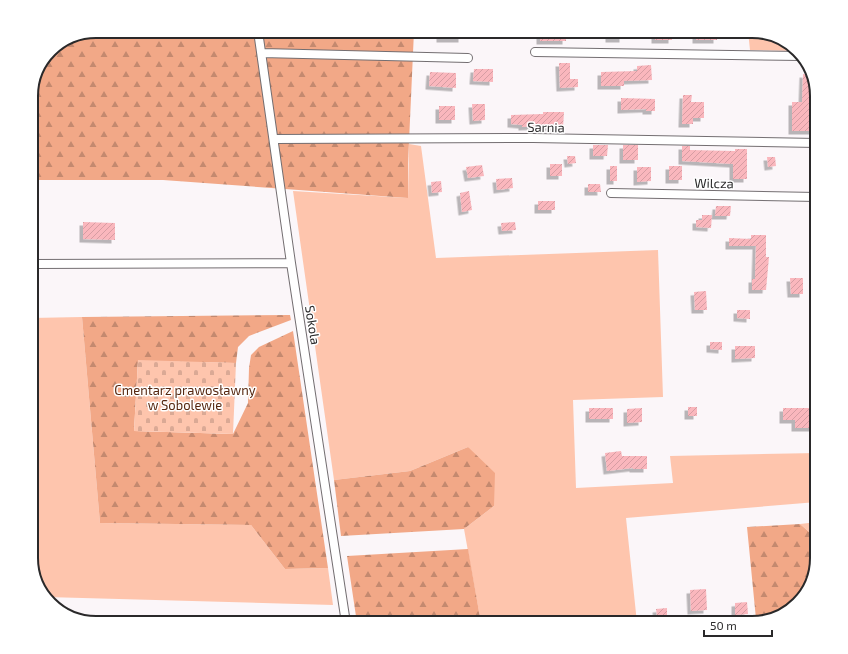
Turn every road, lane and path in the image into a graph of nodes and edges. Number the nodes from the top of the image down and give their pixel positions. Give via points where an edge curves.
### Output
1 (259, 38) edge
2 (535, 52) dead end
3 (262, 53) junction
4 (794, 56) edge
5 (468, 58) dead end
6 (274, 139) junction
7 (810, 143) edge
8 (611, 193) dead end
9 (810, 197) edge
10 (291, 263) junction
11 (38, 264) edge
12 (345, 616) edge

1 - 3 street, Sokola
2 - 4 street
3 - 5 street
3 - 6 street, Sokola
6 - 7 street, Sarnia via 533,138
6 - 10 street, Sokola
8 - 9 street, Wilcza
10 - 11 street
10 - 12 street, Sokola

